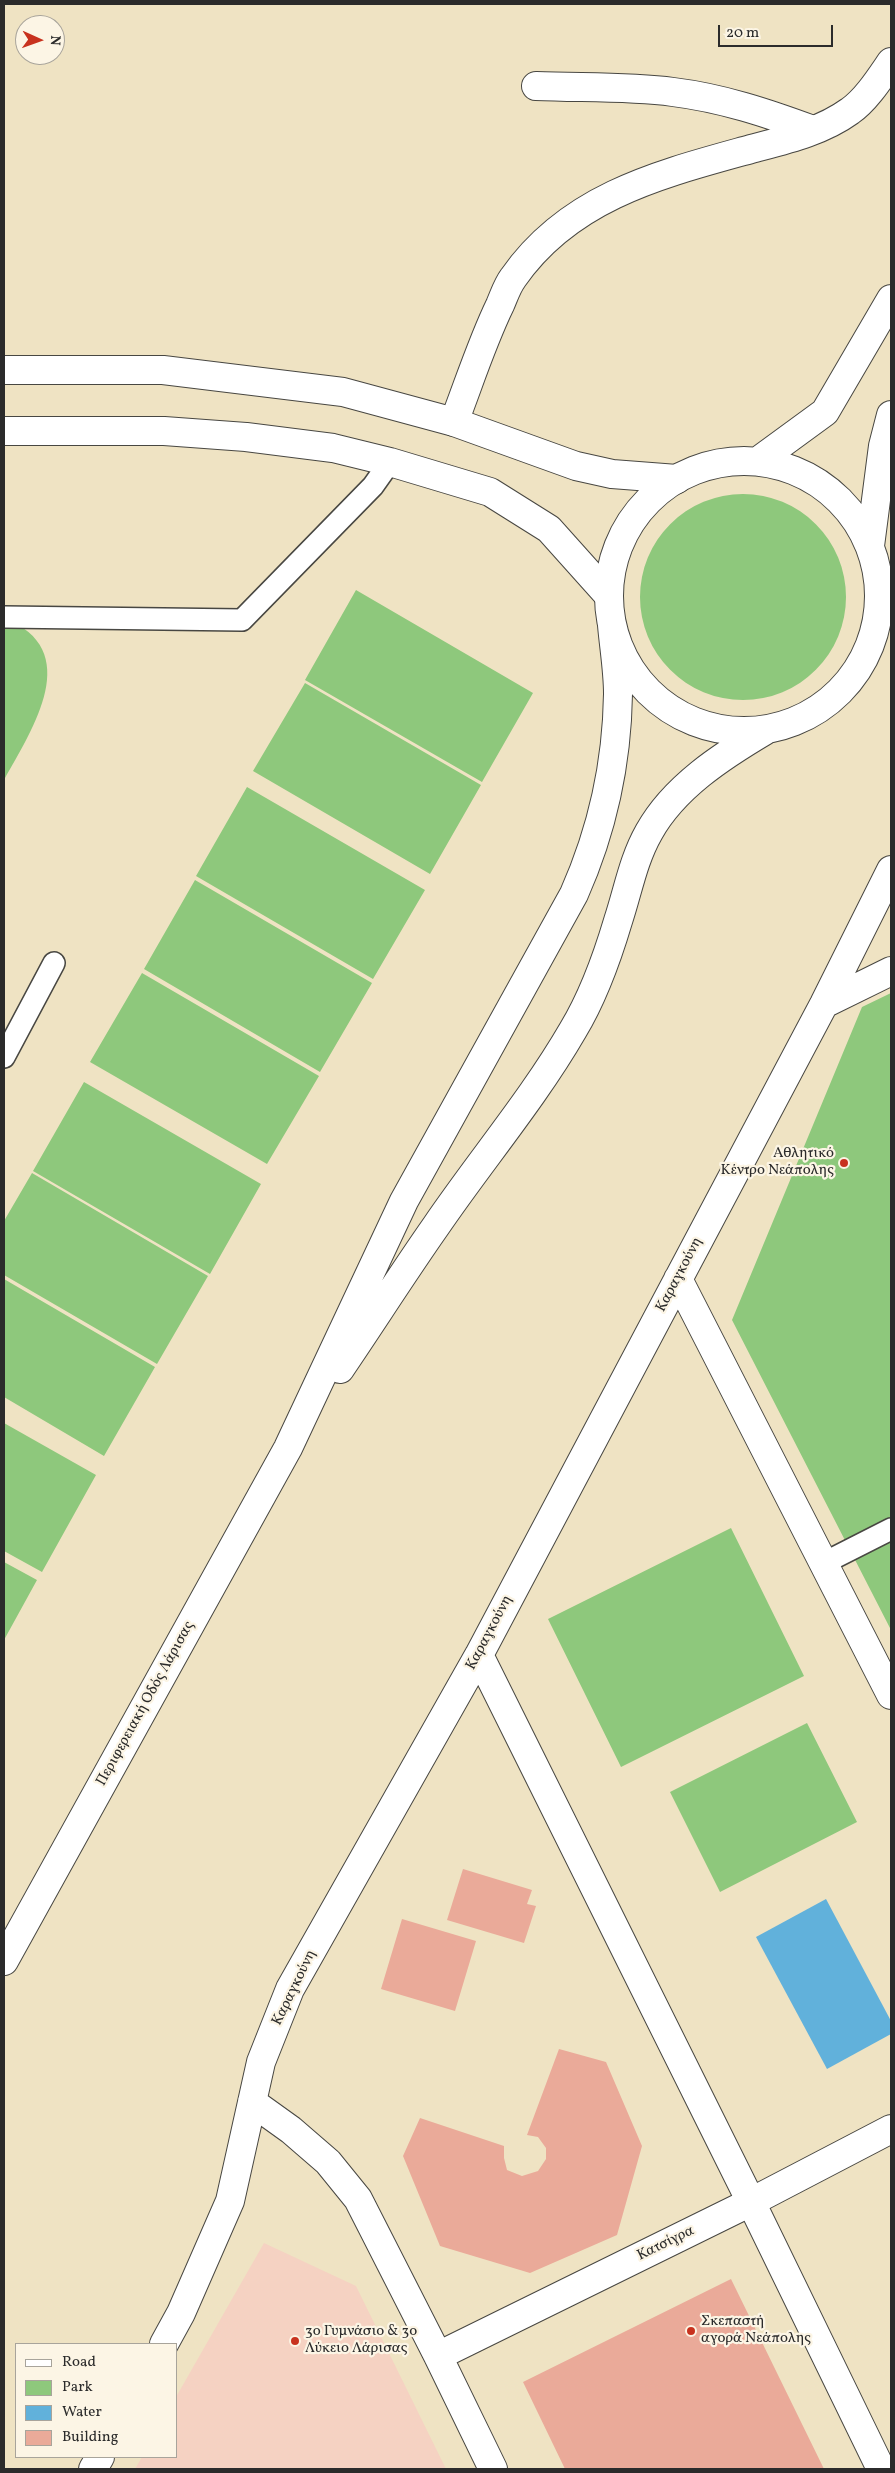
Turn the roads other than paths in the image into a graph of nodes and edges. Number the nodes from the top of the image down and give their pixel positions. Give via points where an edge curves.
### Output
1 (891, 62) edge
2 (536, 86) dead end
3 (813, 130) junction
4 (891, 299) edge
5 (4, 370) edge
6 (891, 415) edge
7 (454, 422) junction
8 (4, 431) edge
9 (758, 461) junction
10 (390, 462) junction
11 (676, 478) junction
12 (870, 546) junction
13 (609, 596) junction
14 (4, 617) edge
15 (612, 625) junction
16 (766, 730) junction
17 (891, 870) edge
18 (54, 963) dead end
19 (891, 970) edge
20 (824, 1004) junction
21 (4, 1057) edge
22 (678, 1279) junction
23 (288, 1448) junction
24 (891, 1529) edge
25 (824, 1563) junction
26 (479, 1655) junction
27 (891, 1695) edge
28 (4, 1961) edge
29 (252, 2102) junction
30 (891, 2129) edge
31 (751, 2202) junction
32 (165, 2343) edge
33 (438, 2356) junction
34 (99, 2458) edge
35 (93, 2469) edge
36 (493, 2469) edge
37 (881, 2469) edge

1 - 3 main road via 852,110
2 - 3 main road via 698,95 753,108
3 - 7 main road via 626,188 596,202 564,224 512,279 490,324
4 - 9 main road via 825,412
5 - 7 main road via 163,370 343,392
6 - 12 main road via 883,446
7 - 11 main road via 576,466 612,474
8 - 10 main road via 164,431 246,437 332,448
9 - 11 main road via 729,461 702,467
9 - 12 main road via 813,479 836,497 855,519
10 - 13 main road via 490,492 549,529
10 - 14 lane via 373,486 242,620
11 - 13 main road via 634,516 620,541 612,568
12 - 16 main road via 878,575 879,605 874,635 862,663 844,688 821,708 795,722
13 - 15 main road
15 - 16 main road via 621,652 635,676 656,698 679,715 735,732
15 - 23 main road via 618,692 612,773 589,861 569,903 404,1201
16 - 23 main road via 734,749 679,792 649,832 632,872 600,972 574,1029 524,1105 436,1225
17 - 20 main road, Καραγκούνη
18 - 21 lane
19 - 20 main road
20 - 22 main road, Καραγκούνη
22 - 25 main road
22 - 26 main road, Καραγκούνη
23 - 28 main road, Περιφερειακή Οδός Λάρισας
24 - 25 lane
25 - 27 main road
26 - 29 main road, Καραγκούνη via 290,1989 261,2062
26 - 31 main road
29 - 32 main road, Καραγκούνη via 230,2202 182,2313
29 - 33 main road via 328,2162 358,2199
30 - 31 main road, Κατσίγρα
31 - 33 main road, Κατσίγρα
31 - 37 main road
33 - 36 main road
34 - 35 main road

